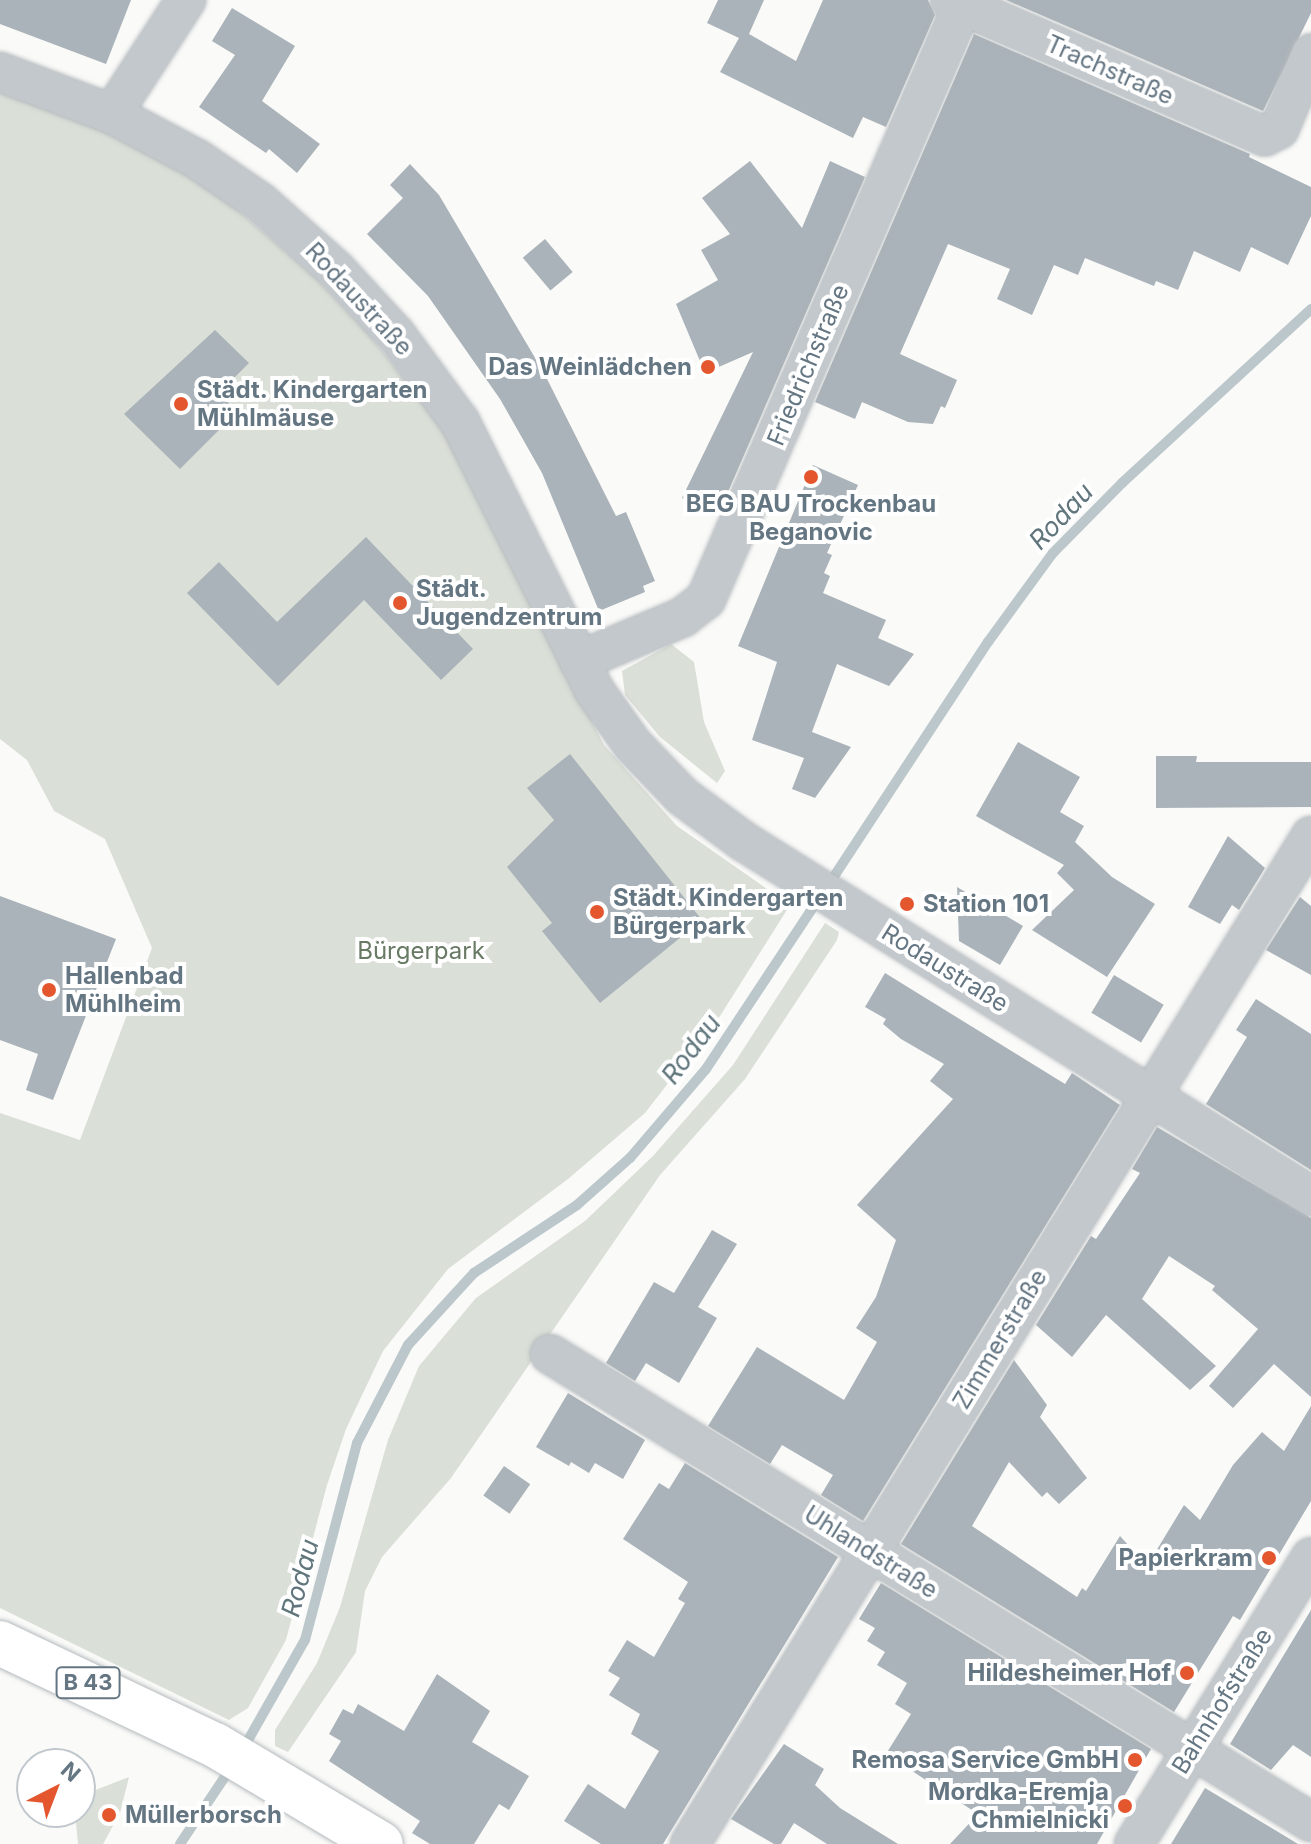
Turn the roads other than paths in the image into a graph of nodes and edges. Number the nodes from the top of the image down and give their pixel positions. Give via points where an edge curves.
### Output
1 (186, 0) edge
2 (959, 2) edge
3 (1311, 54) edge
4 (0, 72) edge
5 (112, 114) junction
6 (579, 661) junction
7 (1311, 836) edge
8 (1149, 1096) junction
9 (1311, 1196) edge
10 (550, 1354) dead end
11 (870, 1552) junction
12 (1311, 1557) edge
13 (0, 1643) edge
14 (1193, 1749) junction
15 (1311, 1822) edge
16 (381, 1844) edge
17 (690, 1844) edge
18 (1134, 1844) edge

1 - 5 street
2 - 3 street, Trachstraße via 1255,134 1271,135 1279,129
2 - 6 street, Friedrichstraße via 706,599 683,617
4 - 5 street, Rodaustraße
5 - 6 street, Rodaustraße via 197,159 260,202 336,270 396,335 482,459
6 - 8 street, Rodaustraße via 610,717 657,772 709,818
7 - 8 street, Zimmerstraße
8 - 9 street, Rodaustraße
8 - 11 street, Zimmerstraße
10 - 11 street, Uhlandstraße
11 - 14 street, Uhlandstraße
11 - 17 street, Zimmerstraße
12 - 14 street, Bahnhofstraße
13 - 16 main road, B 43 via 215,1745
14 - 15 street, Uhlandstraße
14 - 18 street, Bahnhofstraße

